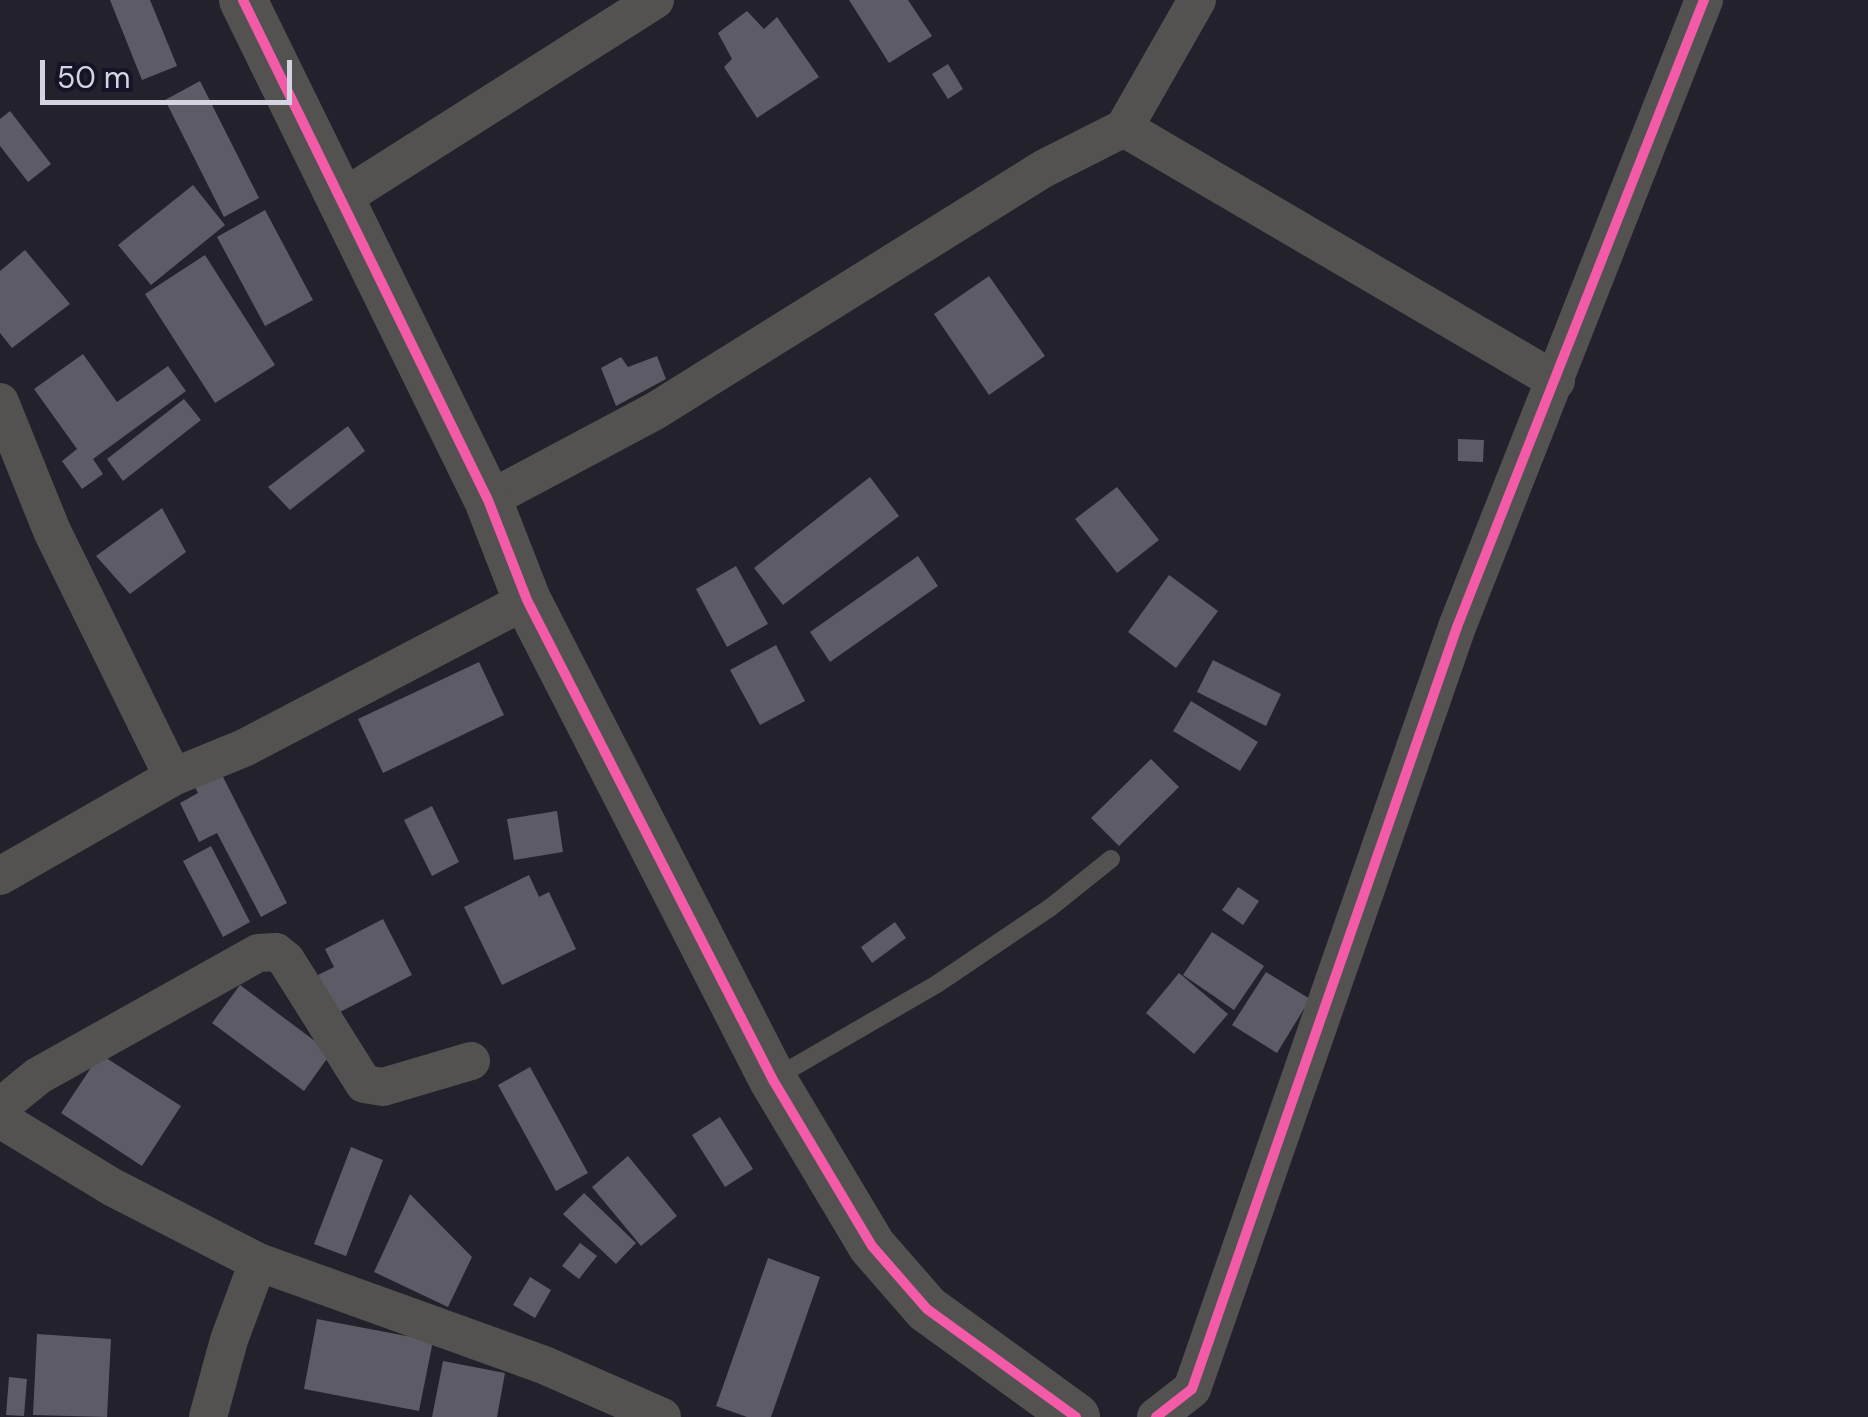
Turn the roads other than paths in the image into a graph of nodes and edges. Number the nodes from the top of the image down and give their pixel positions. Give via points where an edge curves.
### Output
1 (243, 0) edge
2 (655, 0) edge
3 (1197, 0) edge
4 (1704, 0) edge
5 (1124, 128) junction
6 (341, 200) junction
7 (1556, 380) junction
8 (0, 402) edge
9 (488, 500) junction
10 (527, 600) junction
11 (173, 776) junction
12 (1112, 859) dead end
13 (0, 876) edge
14 (471, 1060) dead end
15 (772, 1080) junction
16 (0, 1107) edge
17 (0, 1119) edge
18 (258, 1262) junction
19 (208, 1417) edge
20 (662, 1417) edge
21 (1076, 1417) edge
22 (1156, 1417) edge

1 - 6 street
2 - 6 street
3 - 5 street
4 - 7 street
5 - 7 street
5 - 9 street via 1042,169 655,410
6 - 9 street
7 - 22 street via 1457,626 1192,1389
8 - 11 street via 52,531
9 - 10 street
10 - 11 street via 244,748
10 - 15 street
11 - 13 street
12 - 15 lane via 936,984
14 - 16 street via 383,1087 364,1084 286,960 276,952 258,953 38,1076
15 - 21 street via 872,1246 927,1309
17 - 18 street via 99,1180
18 - 19 street
18 - 20 street via 544,1366

